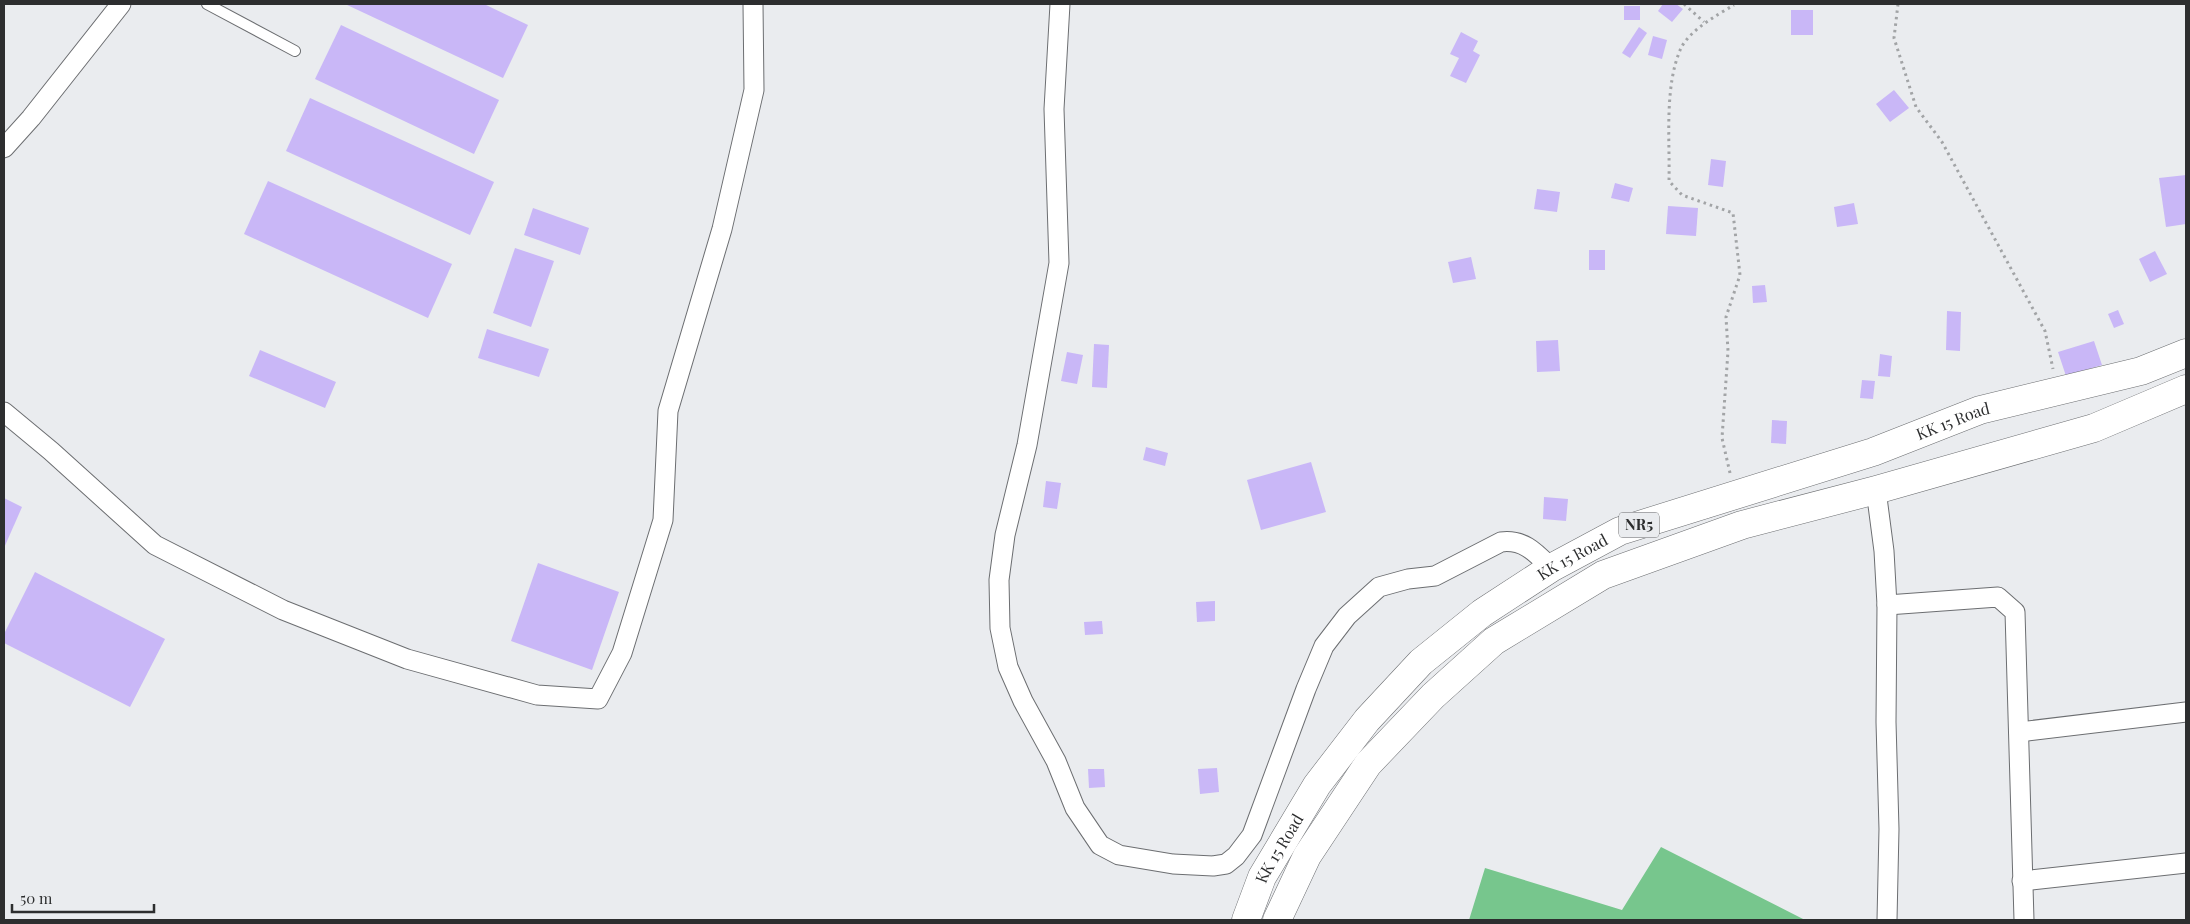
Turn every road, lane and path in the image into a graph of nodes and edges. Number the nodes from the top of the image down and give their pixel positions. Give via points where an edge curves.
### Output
1 (121, 4) edge
2 (207, 4) edge
3 (753, 4) edge
4 (1060, 4) edge
5 (1684, 4) edge
6 (1898, 4) edge
7 (1734, 5) dead end
8 (1704, 22) junction
9 (295, 51) dead end
10 (4, 148) edge
11 (2186, 353) edge
12 (2186, 389) edge
13 (2058, 392) junction
14 (4, 412) edge
15 (1876, 490) junction
16 (1735, 494) junction
17 (1551, 568) junction
18 (1887, 605) junction
19 (2186, 712) edge
20 (2018, 732) junction
21 (2186, 863) edge
22 (2022, 881) junction
23 (1246, 920) edge
24 (1277, 920) edge
25 (1887, 920) edge
26 (2024, 920) edge

1 - 10 street
2 - 9 lane
3 - 14 street via 754,90 722,229 668,411 663,520 622,652 598,699 538,695 407,658 284,610 155,545 51,450
4 - 17 street via 1054,109 1059,263 1027,445 1005,534 1000,580 1000,628 1008,666 1023,701 1056,761 1075,808 1100,845 1119,856 1173,864 1226,864 1252,835 1324,646 1354,610 1379,587 1435,576 1501,542 1512,540 1522,543
5 - 8 path
6 - 13 path via 1894,38 1916,107 1942,142 2045,331
7 - 8 path
8 - 16 path via 1682,47 1671,85 1669,181 1682,194 1733,213 1740,275 1726,317 1728,351 1722,438
11 - 13 highway, KK 15 Road / NR5 via 2141,372
12 - 15 highway, KK 15 Road / NR5 via 2094,428
13 - 16 highway, KK 15 Road / NR5 via 1980,410 1873,452
15 - 18 street
15 - 24 highway, KK 15 Road / NR5 via 1742,525 1603,575 1494,641 1434,696 1368,764 1307,856
16 - 17 highway, KK 15 Road / NR5 via 1620,531
17 - 23 highway, KK 15 Road / NR5 via 1482,613 1420,662 1367,720 1312,793 1262,877
18 - 20 street via 1998,597 2015,612
18 - 25 street
19 - 20 street
20 - 22 street
21 - 22 street
22 - 26 street

